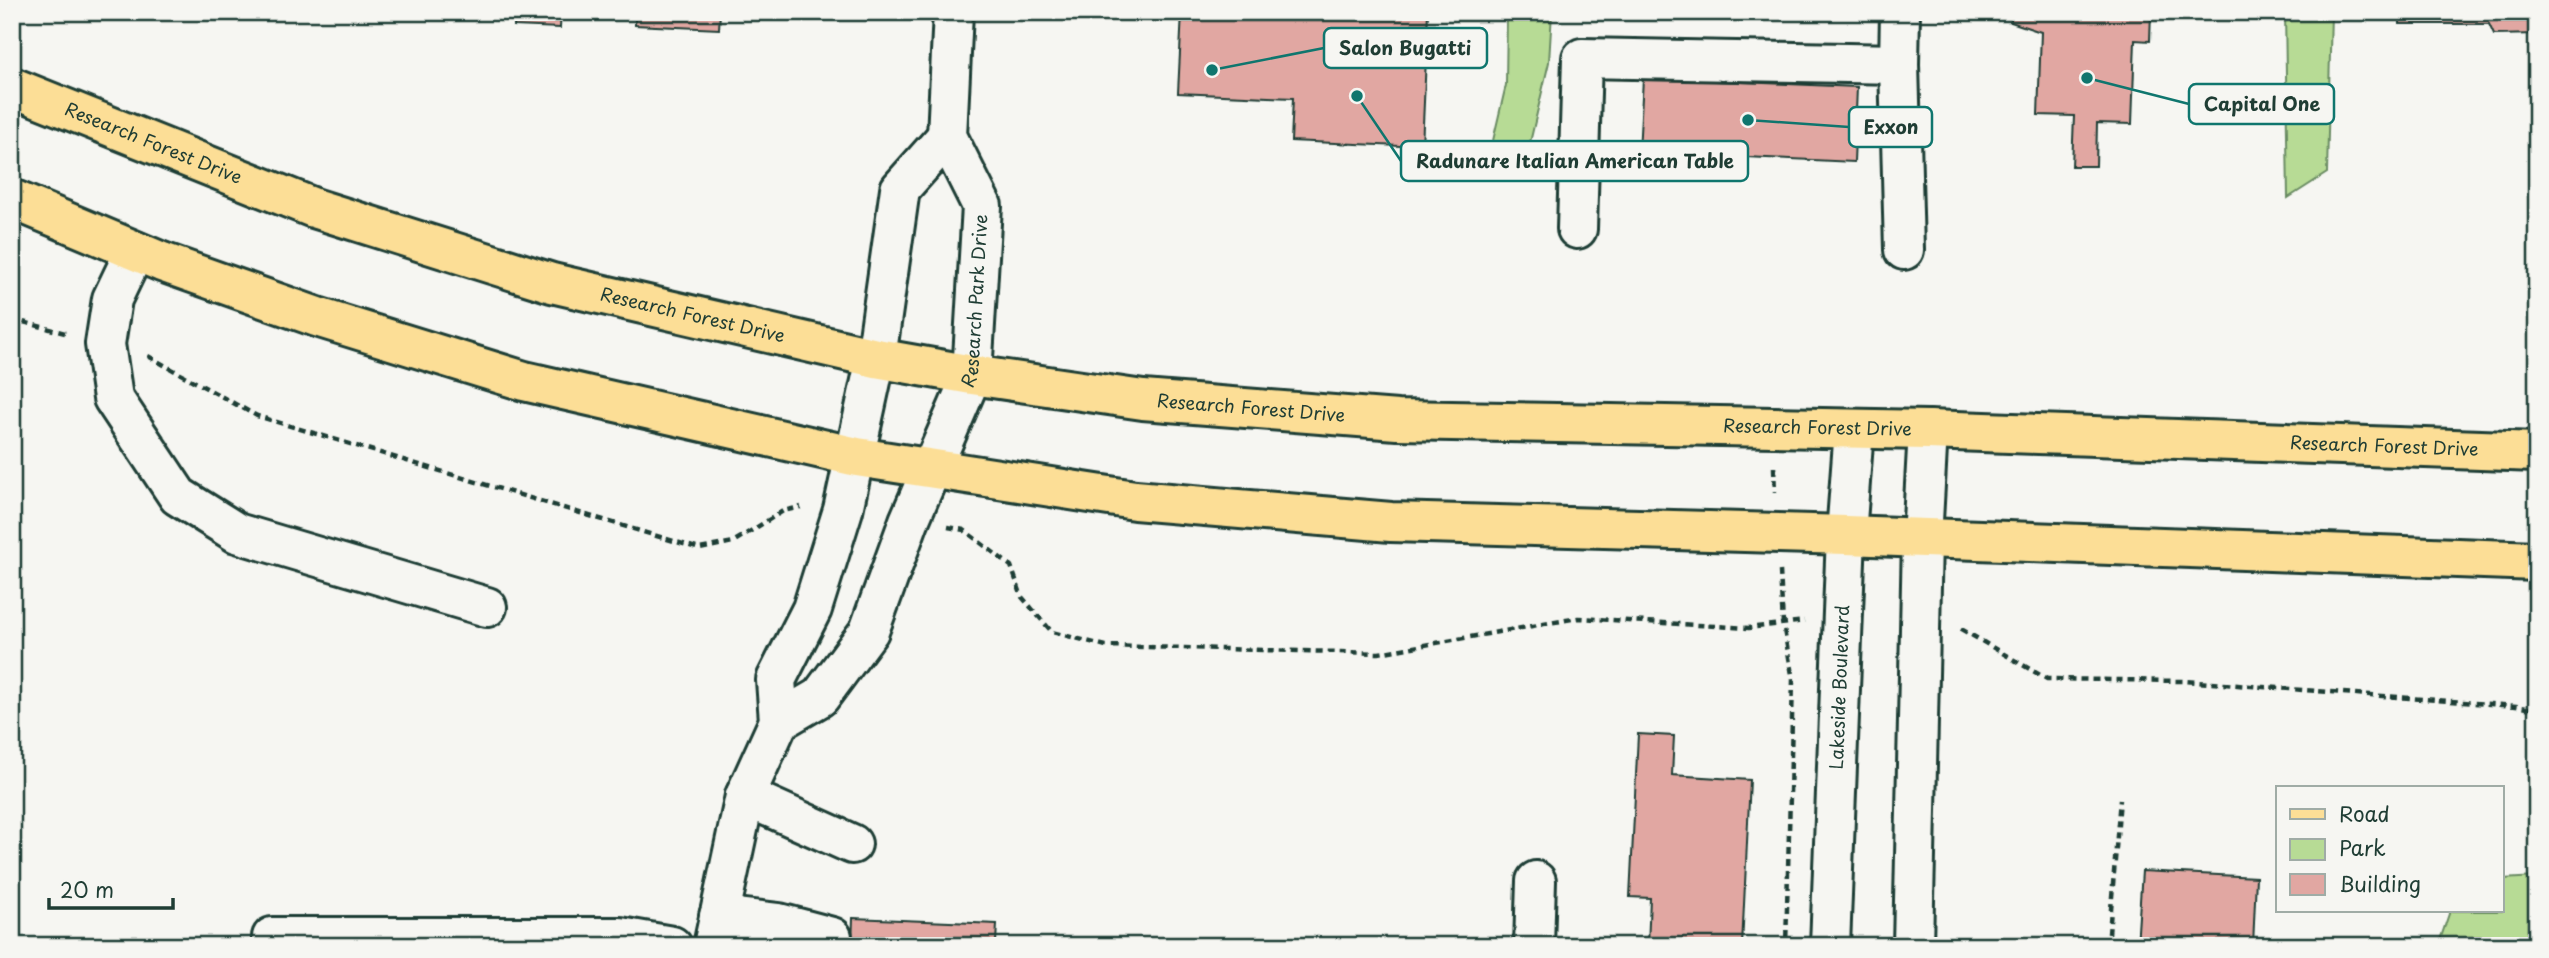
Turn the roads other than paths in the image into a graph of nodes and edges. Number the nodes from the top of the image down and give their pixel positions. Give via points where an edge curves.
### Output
1 (953, 12) edge
2 (1900, 12) edge
3 (1899, 64) junction
4 (12, 87) edge
5 (947, 136) junction
6 (12, 199) edge
7 (1577, 229) dead end
8 (1904, 250) dead end
9 (135, 251) junction
10 (876, 358) junction
11 (972, 374) junction
12 (1854, 429) junction
13 (1928, 430) junction
14 (2537, 452) edge
15 (857, 457) junction
16 (933, 469) junction
17 (1846, 535) junction
18 (1922, 539) junction
19 (2537, 561) edge
20 (486, 607) dead end
21 (779, 721) junction
22 (745, 796) junction
23 (852, 844) dead end
24 (1536, 881) dead end
25 (716, 931) edge
26 (395, 941) edge
27 (511, 941) edge
28 (272, 946) edge
29 (672, 946) edge
30 (832, 946) edge
31 (1534, 946) edge
32 (1830, 946) edge
33 (1913, 946) edge

1 - 5 street, Research Park Drive
2 - 3 street
3 - 7 street via 1582,58
3 - 8 street
4 - 10 main road, Research Forest Drive via 314,208 552,283
5 - 10 street via 900,189
5 - 11 street, Research Park Drive via 982,206
6 - 9 main road
9 - 15 main road via 317,317 524,381
9 - 20 street via 112,299 105,344 113,398 178,496 237,533
10 - 11 main road, Research Forest Drive
10 - 15 street
11 - 12 main road, Research Forest Drive via 1143,400 1397,420
11 - 16 street, Research Park Drive
12 - 13 main road, Research Forest Drive
12 - 17 street, Lakeside Boulevard
13 - 14 main road, Research Forest Drive
13 - 18 street
15 - 16 main road
15 - 21 street via 812,610 776,680
16 - 17 main road via 1135,500 1391,522
16 - 21 street, Research Park Drive via 869,631 820,697
17 - 18 main road
17 - 32 street, Lakeside Boulevard
18 - 19 main road
18 - 33 street
21 - 22 street
22 - 23 street
22 - 25 street
24 - 31 street
25 - 30 street via 779,923 832,937
26 - 27 street
26 - 28 street via 272,937
27 - 29 street via 620,937

